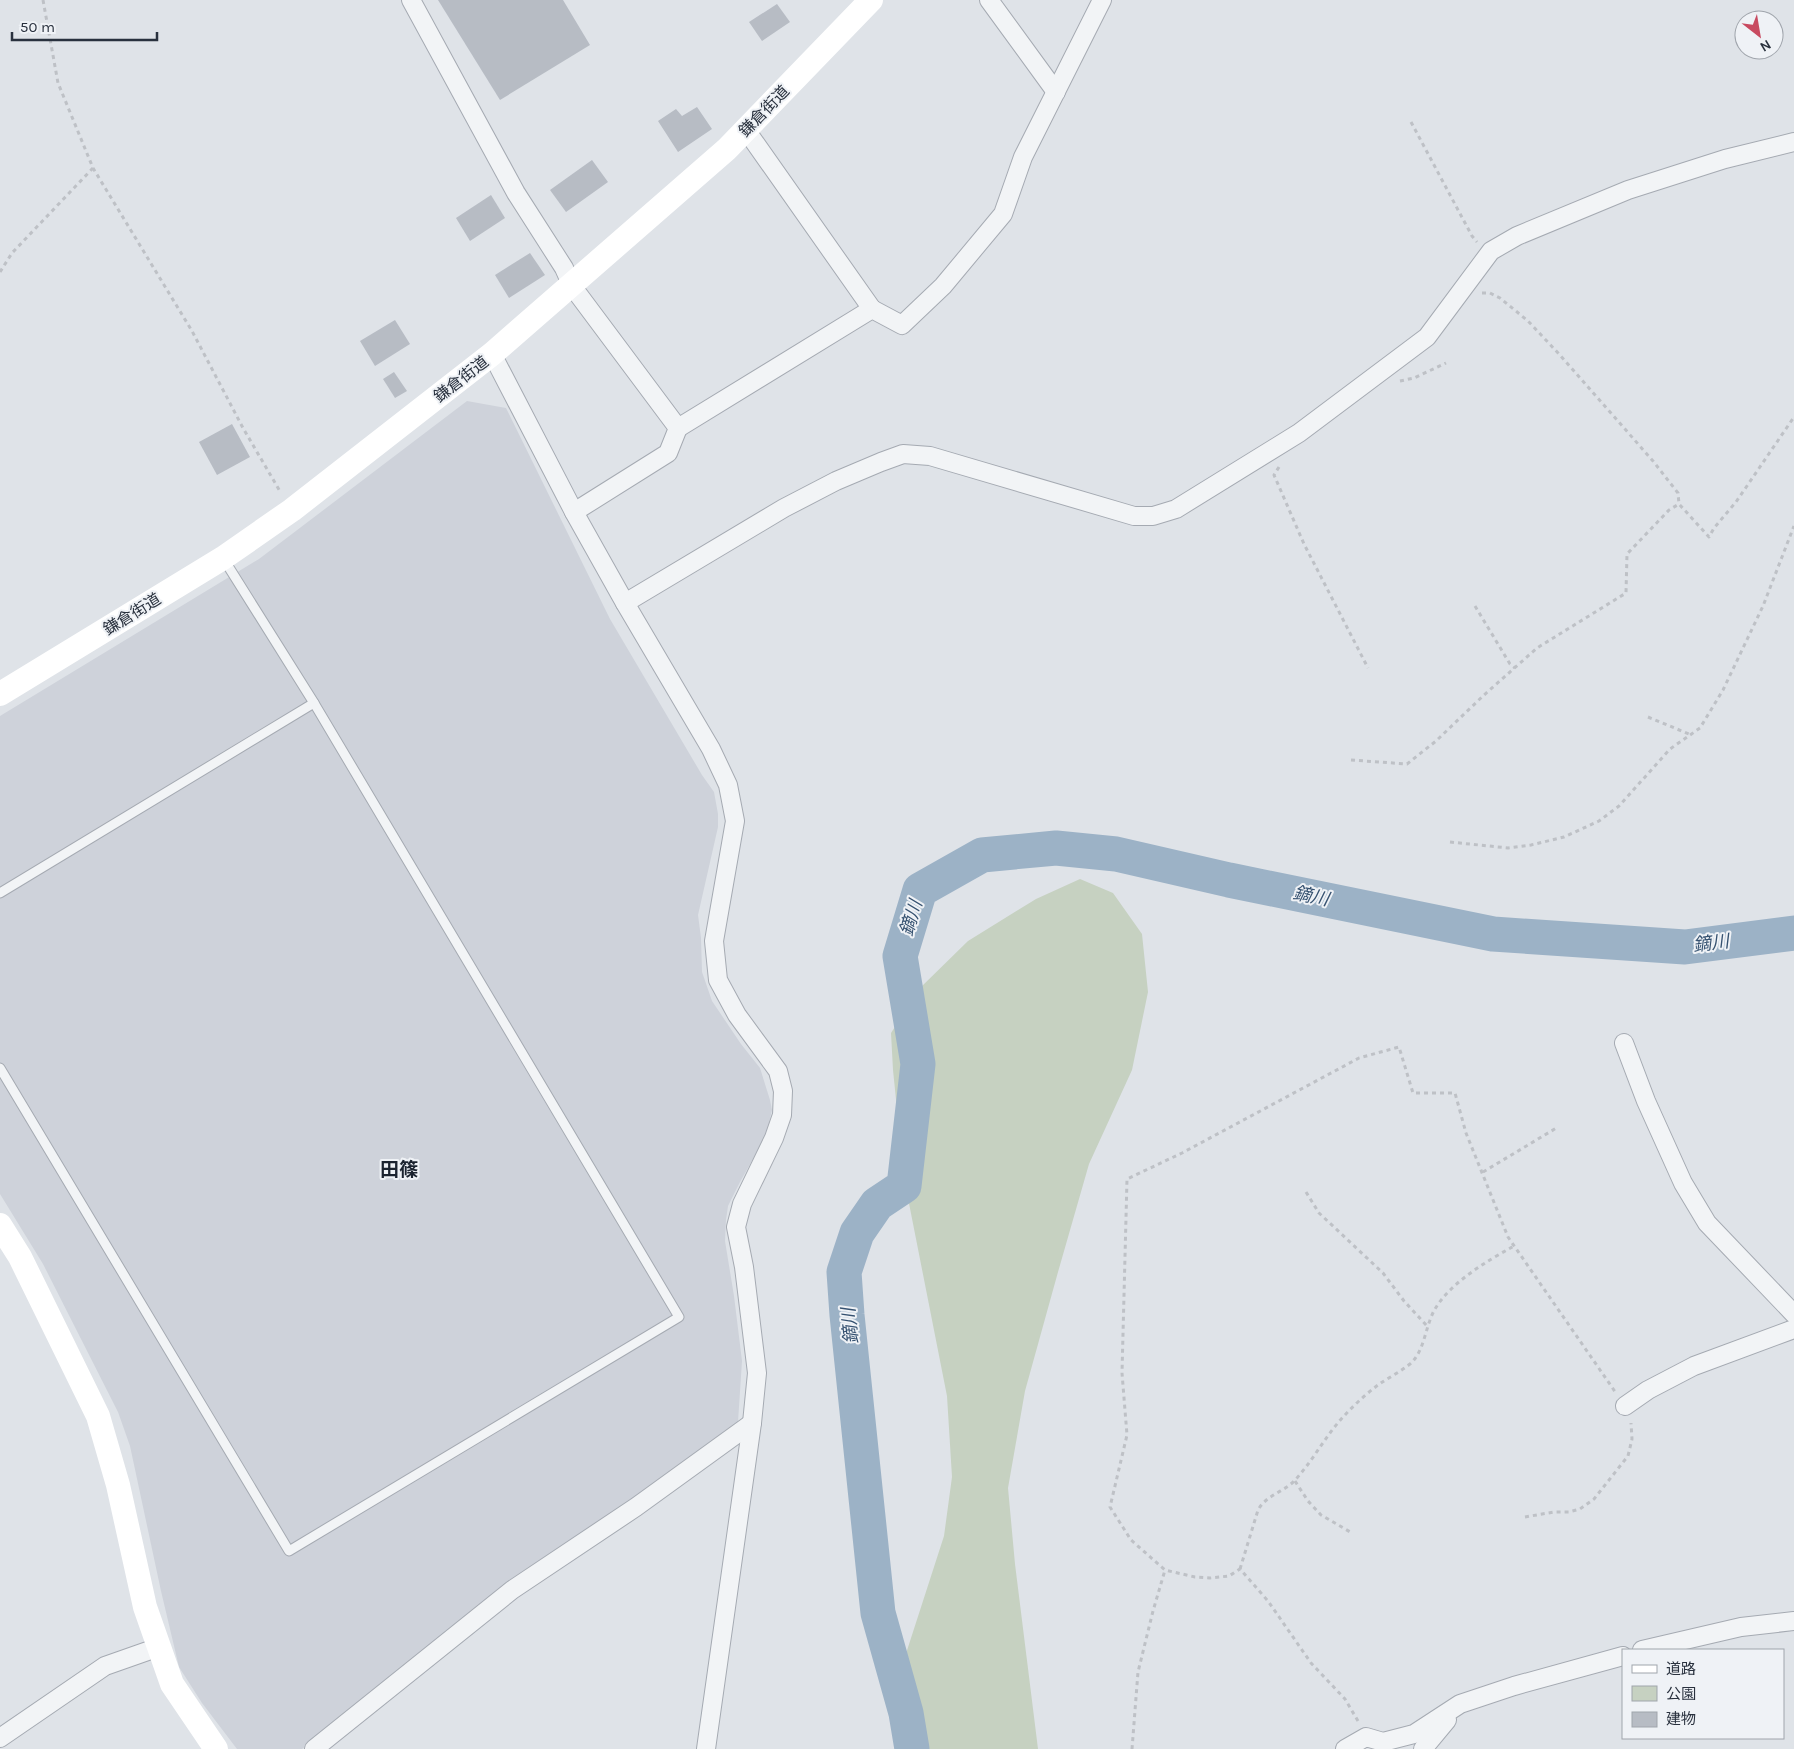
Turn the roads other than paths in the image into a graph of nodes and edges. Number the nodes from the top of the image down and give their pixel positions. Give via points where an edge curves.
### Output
1 (411, 0) edge
2 (989, 0) edge
3 (1102, 0) edge
4 (866, 2) edge
5 (1056, 92) junction
6 (746, 130) junction
7 (1794, 142) edge
8 (572, 286) junction
9 (872, 309) junction
10 (492, 354) junction
11 (678, 428) junction
12 (574, 512) junction
13 (223, 558) junction
14 (625, 603) junction
15 (0, 694) edge
16 (314, 703) junction
17 (0, 893) edge
18 (1624, 1043) dead end
19 (0, 1068) edge
20 (0, 1225) edge
21 (1791, 1306) edge
22 (1794, 1329) edge
23 (1625, 1406) road end
24 (752, 1423) junction
25 (1794, 1621) edge
26 (159, 1647) junction
27 (1646, 1649) edge
28 (1622, 1656) edge
29 (1460, 1704) junction
30 (0, 1738) edge
31 (216, 1749) edge
32 (314, 1749) edge
33 (706, 1749) edge
34 (1345, 1749) edge
35 (1423, 1749) edge

1 - 8 street via 516,193
2 - 5 street
3 - 5 street
4 - 6 street, 鎌倉街道
5 - 9 street via 1023,157 1002,214 943,286 902,325
6 - 8 street, 鎌倉街道
6 - 9 street
7 - 14 street via 1725,159 1628,190 1517,236 1491,251 1427,337 1283,443 1176,508 1154,516 1134,516 930,456 903,454 836,481 784,508
8 - 10 street, 鎌倉街道
8 - 11 street
9 - 11 street
10 - 12 street
10 - 13 street, 鎌倉街道 via 292,510
11 - 12 street via 668,453
12 - 14 street
13 - 15 street, 鎌倉街道
13 - 16 lane
14 - 24 street via 711,749 728,785 735,820 714,941 718,980 737,1015 778,1071 783,1091 782,1115 742,1204 736,1227 757,1373
16 - 17 lane
16 - 19 lane via 679,1317 289,1551
18 - 21 street via 1683,1183 1707,1224
20 - 26 street via 24,1265 98,1416 118,1485 145,1607
22 - 23 street via 1694,1366
24 - 32 street via 636,1507 512,1590
24 - 33 street
25 - 27 street via 1741,1627
26 - 30 street via 105,1666
26 - 31 street via 172,1684
28 - 29 street
29 - 34 street via 1414,1734 1383,1742 1366,1737
29 - 35 street

